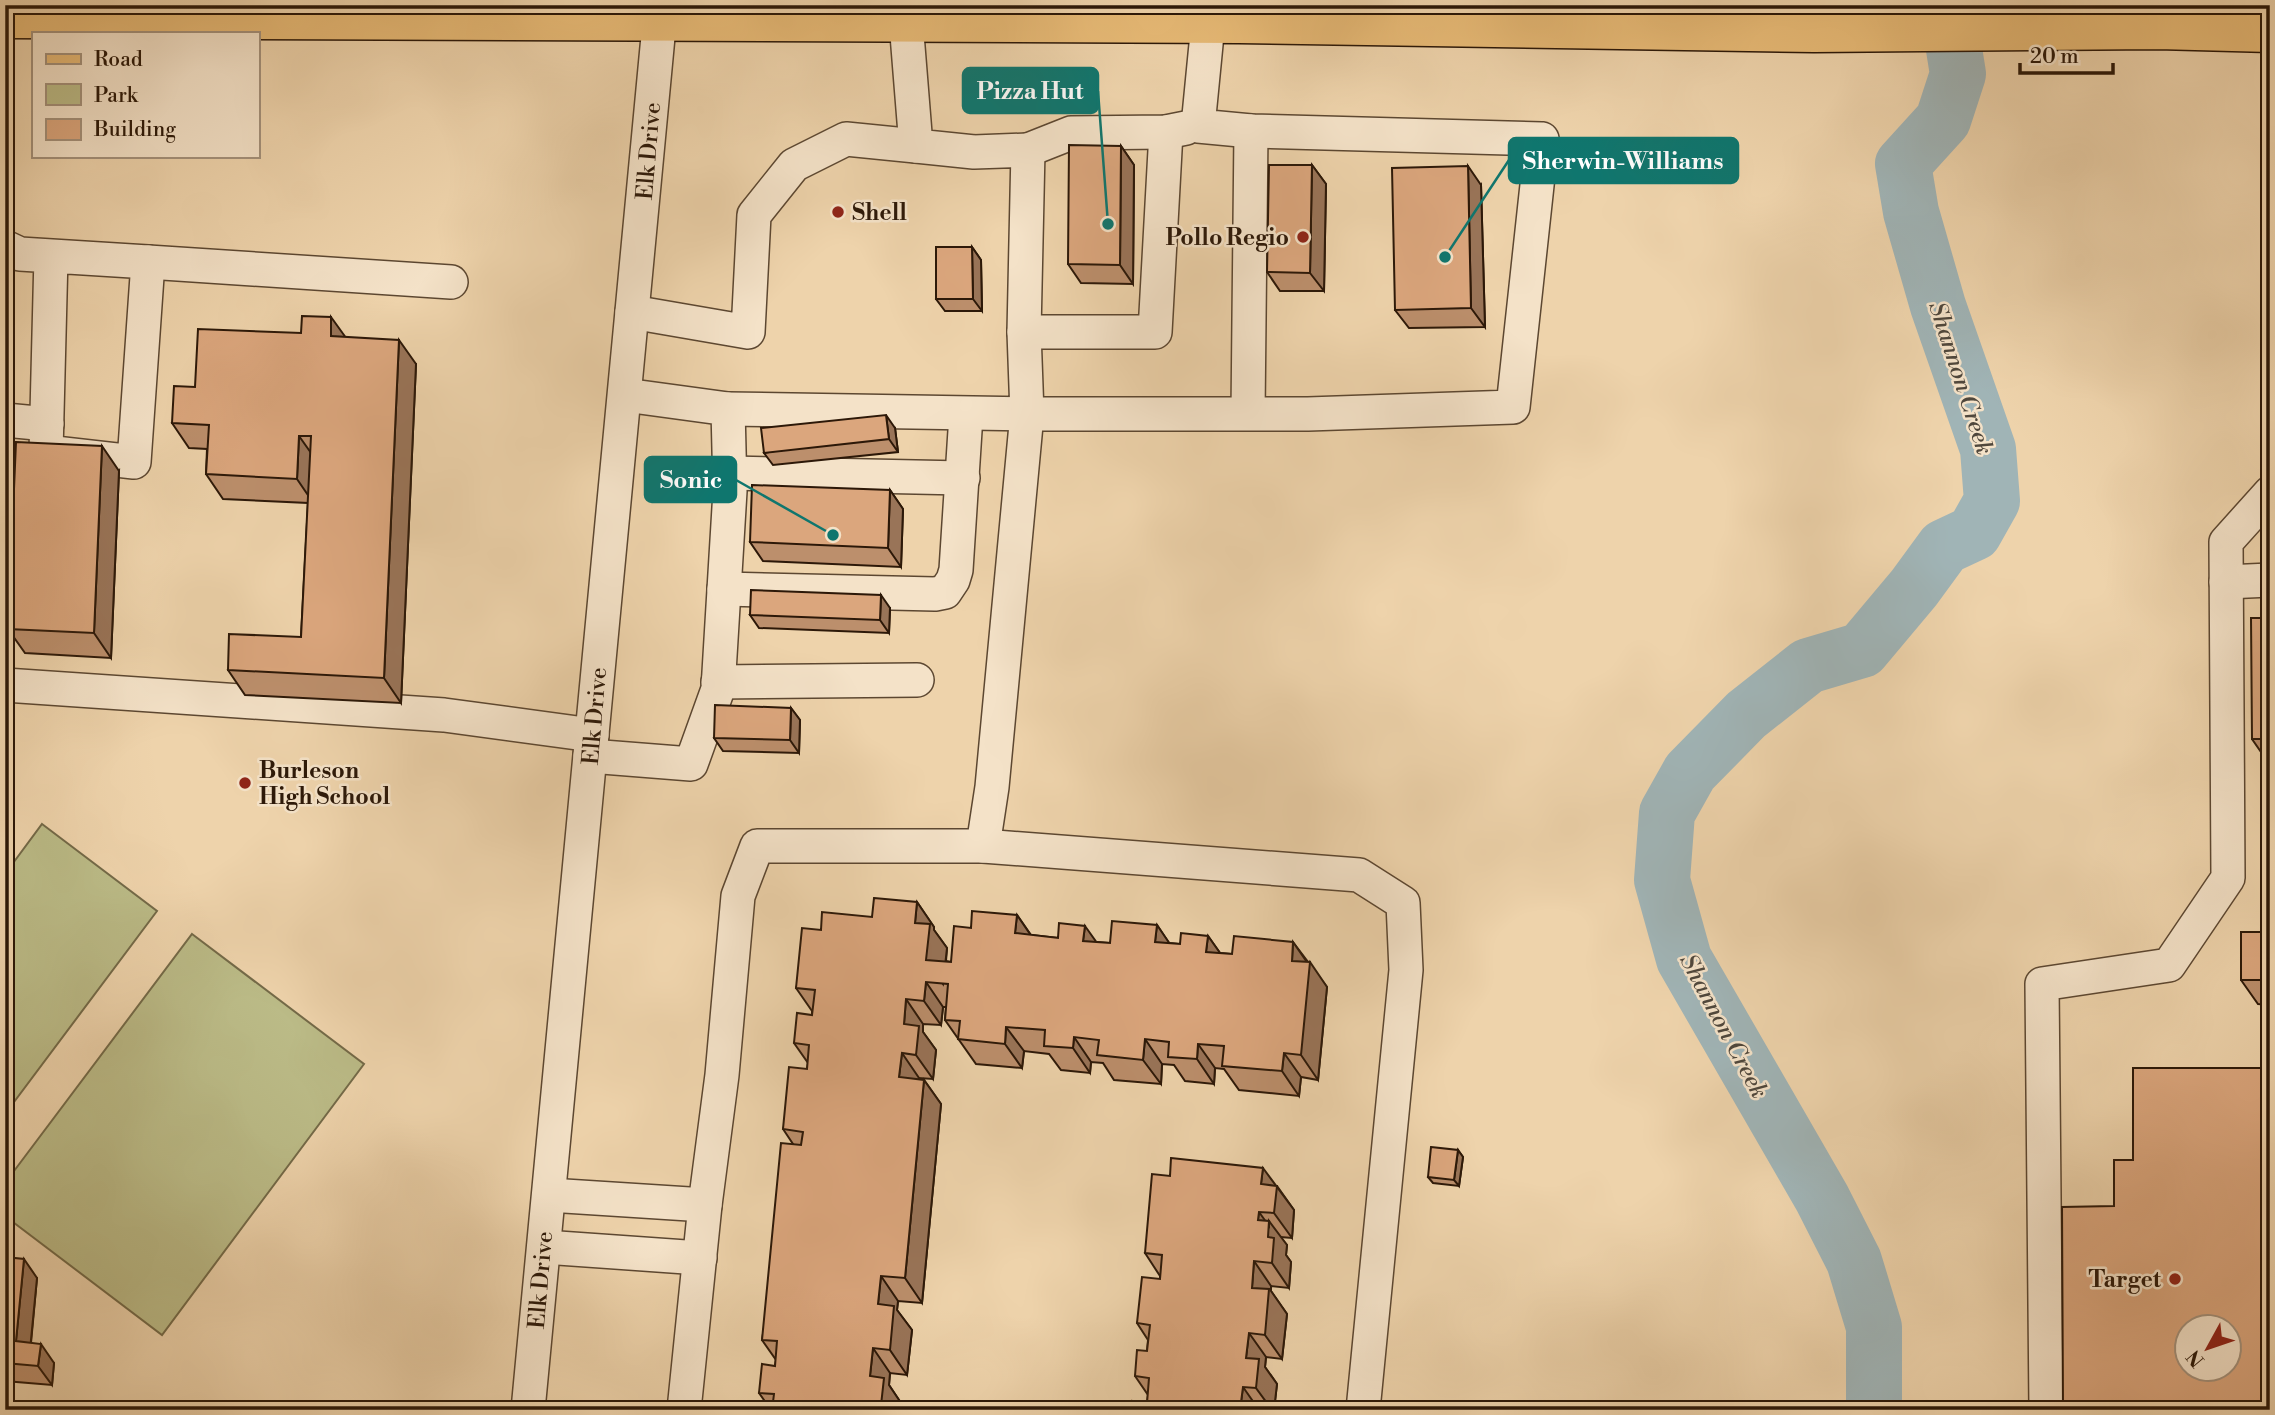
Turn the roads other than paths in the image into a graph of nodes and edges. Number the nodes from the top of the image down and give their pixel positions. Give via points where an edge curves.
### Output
1 (660, 14) edge
2 (5, 19) edge
3 (906, 22) junction
4 (1208, 24) junction
5 (2270, 33) edge
6 (1198, 126) junction
7 (1251, 131) junction
8 (1166, 132) junction
9 (916, 146) junction
10 (1028, 150) junction
11 (5, 247) edge
12 (51, 256) junction
13 (148, 262) junction
14 (451, 282) dead end
15 (632, 312) junction
16 (1024, 332) junction
17 (625, 395) junction
18 (728, 409) junction
19 (1248, 413) junction
20 (1027, 414) junction
21 (966, 415) junction
22 (5, 420) edge
23 (47, 424) junction
24 (730, 473) junction
25 (962, 478) junction
26 (2270, 493) edge
27 (2270, 580) edge
28 (2226, 582) junction
29 (724, 590) junction
30 (917, 680) dead end
31 (718, 681) junction
32 (5, 685) edge
33 (591, 745) junction
34 (983, 846) junction
35 (548, 1195) junction
36 (705, 1205) junction
37 (544, 1247) junction
38 (700, 1258) junction
39 (528, 1410) edge
40 (684, 1410) edge
41 (1363, 1410) edge
42 (2046, 1410) edge

1 - 2 main road
1 - 3 main road
1 - 15 street, Elk Drive
3 - 4 main road
3 - 9 street
4 - 5 main road via 1814,33
4 - 6 street
6 - 7 street
6 - 8 street
7 - 19 street
7 - 19 street via 1542,139 1513,407
8 - 10 street via 1071,133
8 - 16 street via 1155,332
9 - 10 street via 974,152
9 - 15 street via 846,139 794,165 754,215 748,332
10 - 16 street
11 - 12 street via 20,254
12 - 13 street
12 - 23 street
13 - 14 street
13 - 23 street via 134,462 46,452
15 - 17 street, Elk Drive
16 - 20 street
17 - 18 street
17 - 33 street, Elk Drive
18 - 21 street
18 - 24 street
19 - 20 street
20 - 21 street
20 - 34 street
21 - 25 street
22 - 23 street
24 - 25 street
24 - 29 street
25 - 29 street via 956,570 945,592
26 - 28 street via 2226,542
27 - 28 street
28 - 42 street via 2228,878 2169,965 2042,984
29 - 31 street
30 - 31 street
31 - 33 street via 691,764
32 - 33 street via 444,715
33 - 35 street, Elk Drive
34 - 36 street via 757,846 738,896
34 - 41 street via 1359,874 1403,904 1406,970
35 - 36 street
35 - 37 street, Elk Drive
36 - 38 street
37 - 38 street
37 - 39 street, Elk Drive
38 - 40 street

